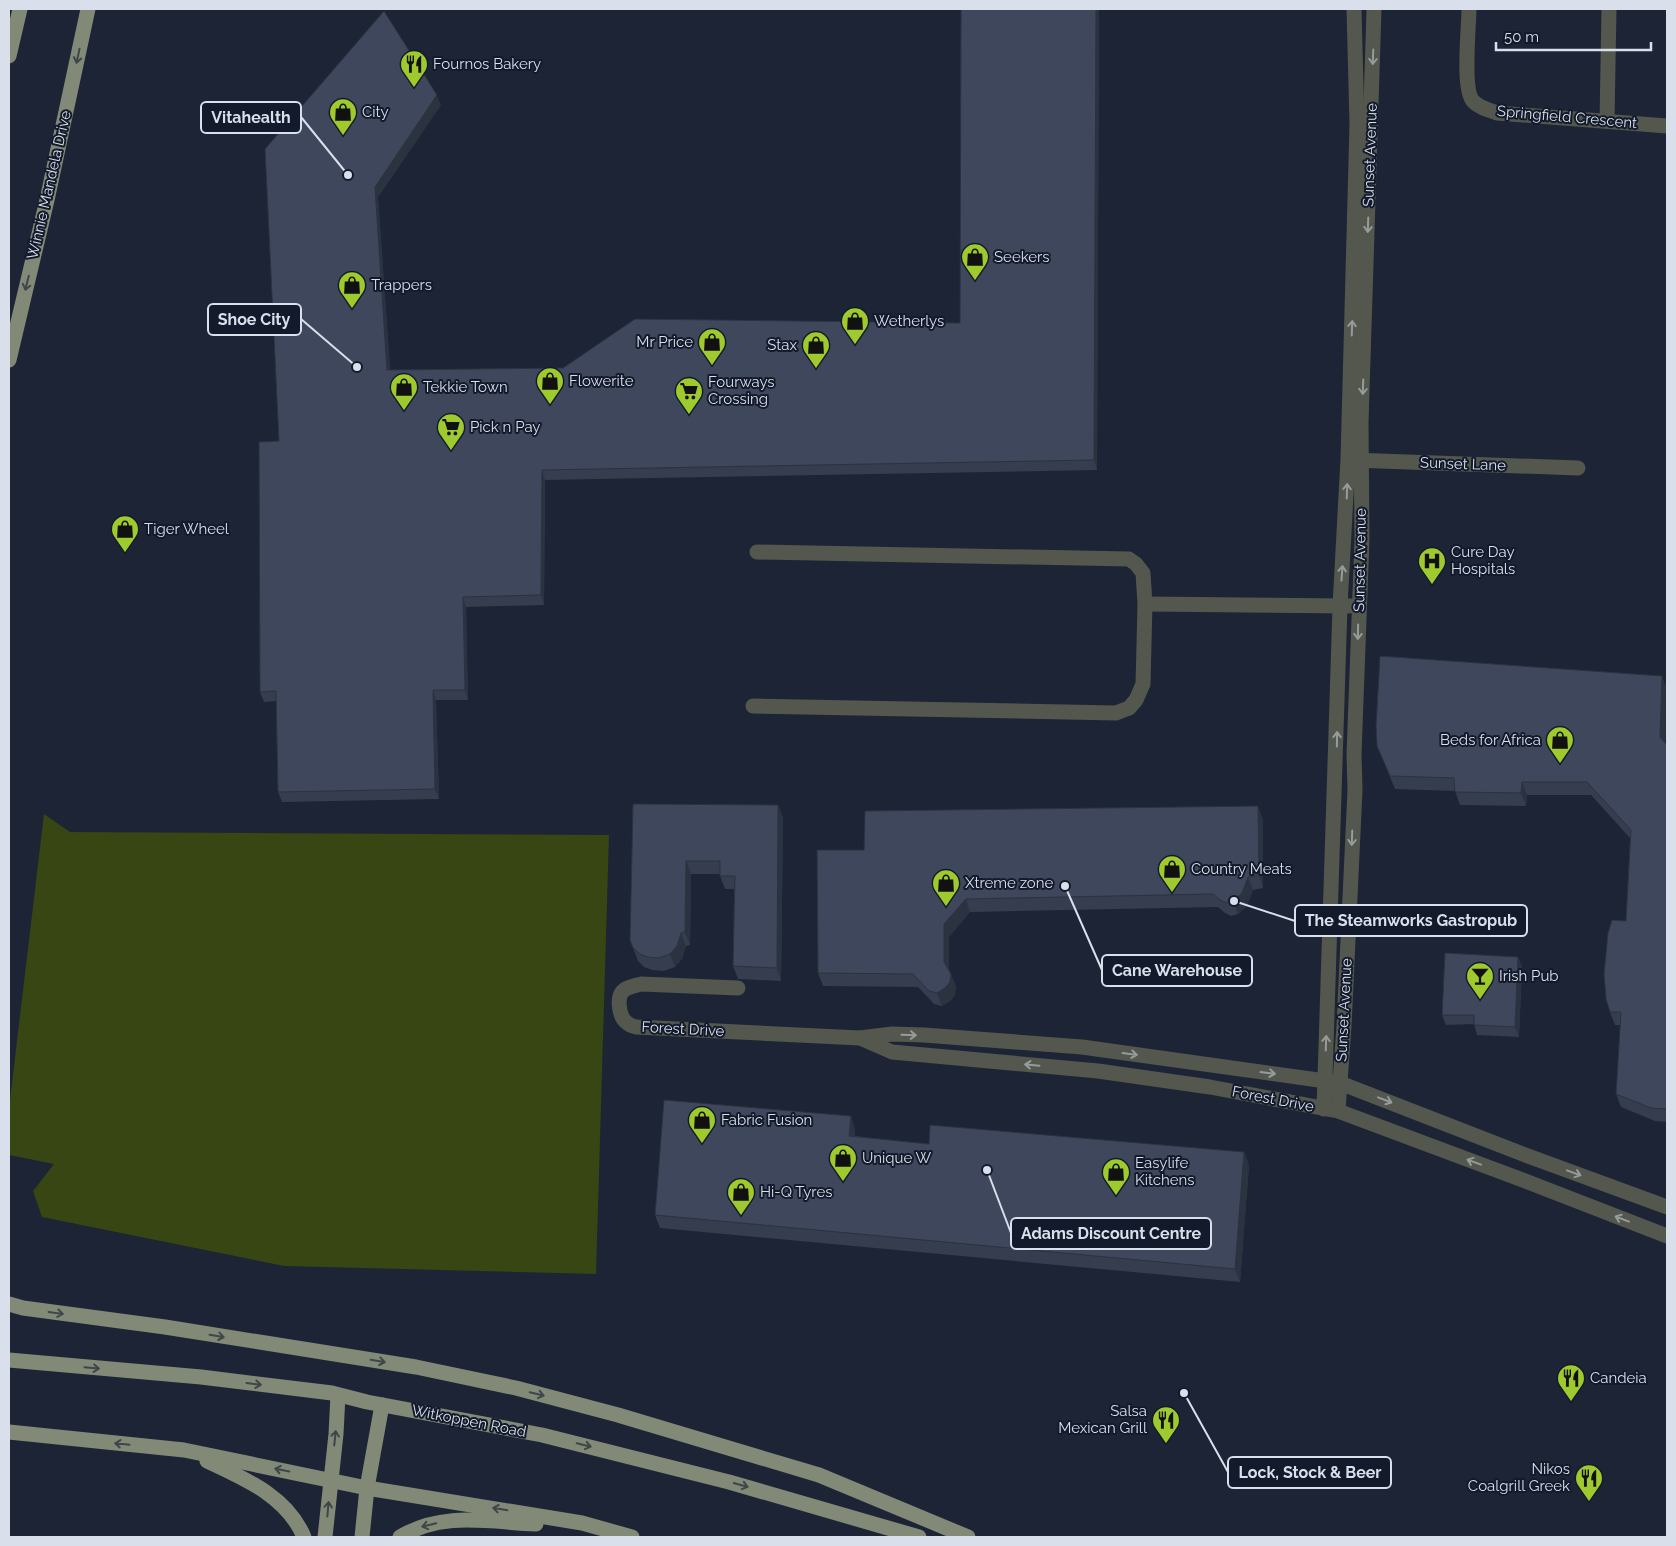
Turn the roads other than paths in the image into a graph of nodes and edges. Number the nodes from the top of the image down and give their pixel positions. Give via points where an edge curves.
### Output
1 (20, 9) edge
2 (88, 9) edge
3 (1354, 9) edge
4 (1374, 9) edge
5 (1469, 9) edge
6 (1609, 9) edge
7 (9, 56) edge
8 (1607, 121) junction
9 (1667, 126) edge
10 (9, 360) edge
11 (1354, 460) junction
12 (1578, 468) dead end
13 (757, 552) dead end
14 (1145, 604) junction
15 (1340, 606) junction
16 (1359, 606) junction
17 (753, 706) dead end
18 (738, 988) edge
19 (860, 1038) junction
20 (1332, 1081) junction
21 (1331, 1110) junction
22 (1667, 1207) edge
23 (1667, 1236) edge
24 (9, 1304) edge
25 (9, 1360) edge
26 (338, 1395) junction
27 (382, 1405) junction
28 (9, 1432) edge
29 (184, 1450) junction
30 (330, 1480) junction
31 (367, 1488) junction
32 (582, 1523) junction
33 (304, 1537) edge
34 (325, 1537) edge
35 (362, 1537) edge
36 (400, 1537) edge
37 (632, 1537) edge
38 (919, 1537) edge
39 (968, 1537) edge

1 - 7 main road
2 -> 10 main road, Winnie Mandela Drive
11 -> 3 street, Sunset Avenue via 1357,124
4 -> 11 street, Sunset Avenue
5 - 8 street, Springfield Crescent via 1467,84 1473,101 1497,113
6 - 8 street
8 - 9 street, Springfield Crescent
11 - 12 street, Sunset Lane
15 -> 11 street, Sunset Avenue
11 - 16 street, Sunset Avenue via 1362,539
13 - 14 street via 1129,559 1143,574
14 - 15 street
14 - 17 street via 1143,684 1129,708 1116,713
15 - 16 street
20 -> 15 street, Sunset Avenue
16 -> 20 street, Sunset Avenue via 1355,790 1344,1026
18 - 19 street, Forest Drive via 641,984 622,992 620,1006 623,1019 636,1027
19 -> 20 street, Forest Drive via 924,1035 1088,1048
21 -> 19 street, Forest Drive via 1210,1087 1098,1072 892,1052
20 - 21 street, Sunset Avenue
20 -> 22 street, Forest Drive
23 -> 21 street, Forest Drive
24 -> 39 main road via 416,1367 516,1388 618,1414 819,1475
25 -> 26 main road, Witkoppen Road via 201,1377
26 - 27 main road, Witkoppen Road
30 -> 26 main road
27 - 31 main road
27 -> 38 main road, Witkoppen Road via 552,1437 729,1482
29 -> 28 main road
30 -> 29 main road
29 - 33 main road via 253,1483 271,1496 289,1513
30 - 31 main road
34 -> 30 main road
32 -> 31 main road
31 - 35 main road
32 -> 36 main road via 566,1525 455,1519 414,1529
32 - 37 main road

